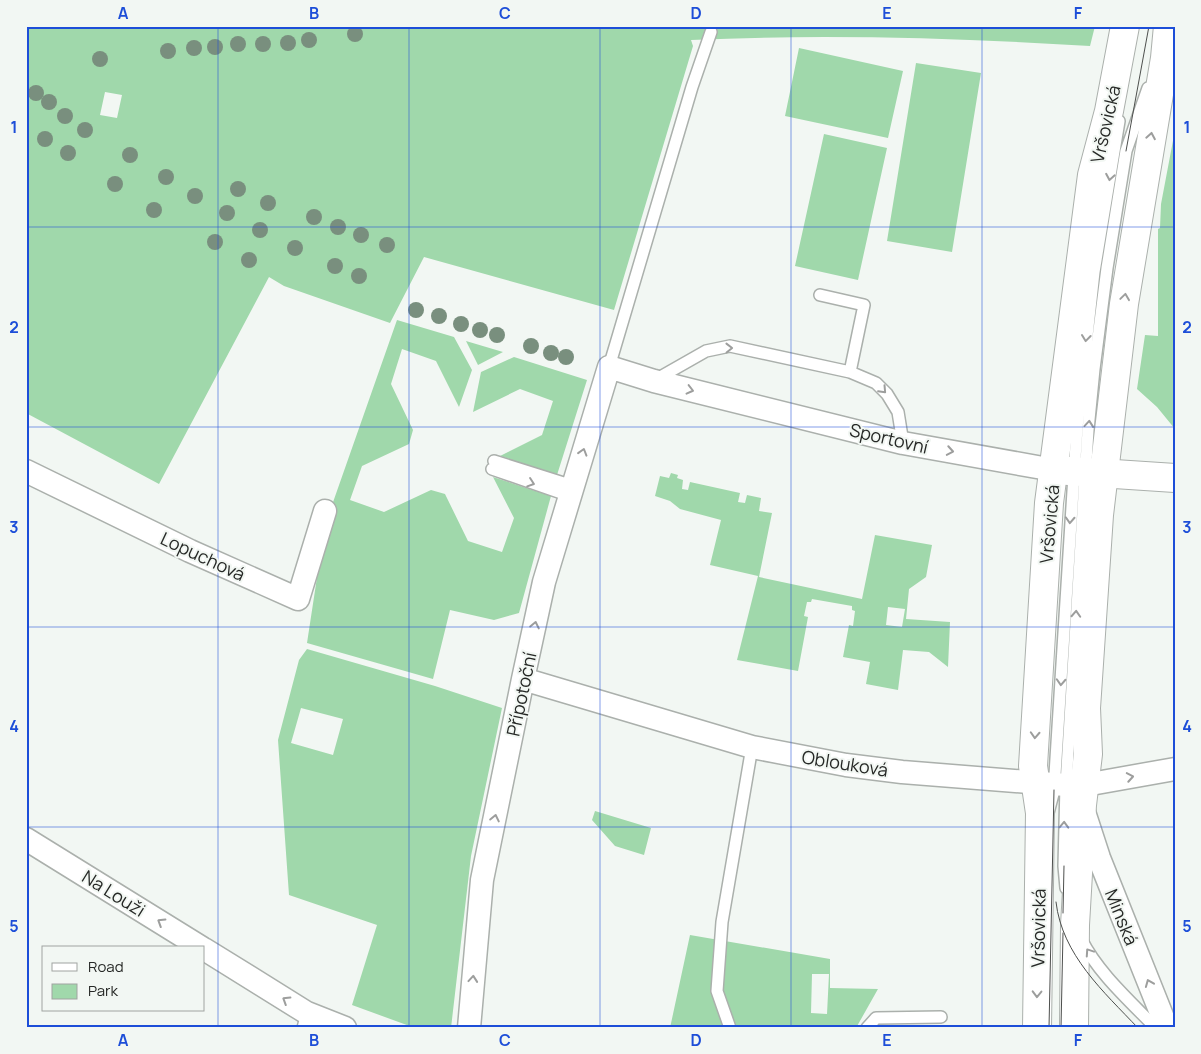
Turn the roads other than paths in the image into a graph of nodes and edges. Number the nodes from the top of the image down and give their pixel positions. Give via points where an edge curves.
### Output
1 (1164, 26) edge
2 (1168, 26) edge
3 (1130, 31) edge
4 (711, 32) dead end
5 (820, 295) dead end
6 (609, 368) junction
7 (850, 372) junction
8 (654, 381) junction
9 (903, 443) junction
10 (493, 465) dead end
11 (26, 471) edge
12 (1079, 472) junction
13 (1175, 478) edge
14 (571, 491) junction
15 (325, 511) dead end
16 (523, 679) junction
17 (752, 747) junction
18 (1175, 769) edge
19 (1065, 789) junction
20 (26, 838) edge
21 (1075, 925) junction
22 (200, 946) edge
23 (205, 949) edge
24 (941, 1017) dead end
25 (305, 1020) edge
26 (345, 1028) edge
27 (468, 1028) edge
28 (730, 1028) edge
29 (867, 1028) edge
30 (1037, 1028) edge
31 (1074, 1028) edge
32 (1156, 1028) edge
33 (1167, 1028) edge

12 -> 1 lane via 1126,151
12 -> 2 main road, Vršovická via 1124,304
3 - 12 main road, Vršovická via 1092,174
4 - 6 lane
5 - 7 lane via 864,305
6 - 8 street, Sportovní
14 -> 6 street, Přípotoční
8 -> 7 lane via 706,351 730,346
7 -> 9 lane via 876,383 887,394 898,412
8 -> 9 street, Sportovní
9 -> 12 street, Sportovní
10 - 14 lane
11 - 15 street, Lopuchová via 190,551 298,599
12 - 13 main road, Sportovní
19 -> 12 main road, Vršovická via 1088,754
12 - 19 main road, Vršovická via 1049,503 1033,766
16 -> 14 street, Přípotoční via 544,582
16 - 17 street, Oblouková
27 -> 16 street, Přípotoční via 482,880
17 - 19 street, Oblouková via 846,765
17 - 28 lane via 722,922 716,991
19 -> 18 street, Oblouková
21 -> 19 main road, Vršovická
19 -> 30 main road, Vršovická via 1040,813
33 -> 19 street, Minská via 1099,858
22 -> 20 street, Na Louži
21 - 31 main road, Vršovická
32 -> 21 lane via 1090,954
25 -> 23 street, Na Louži
24 - 29 lane via 876,1018
25 - 26 street, Na Louži

